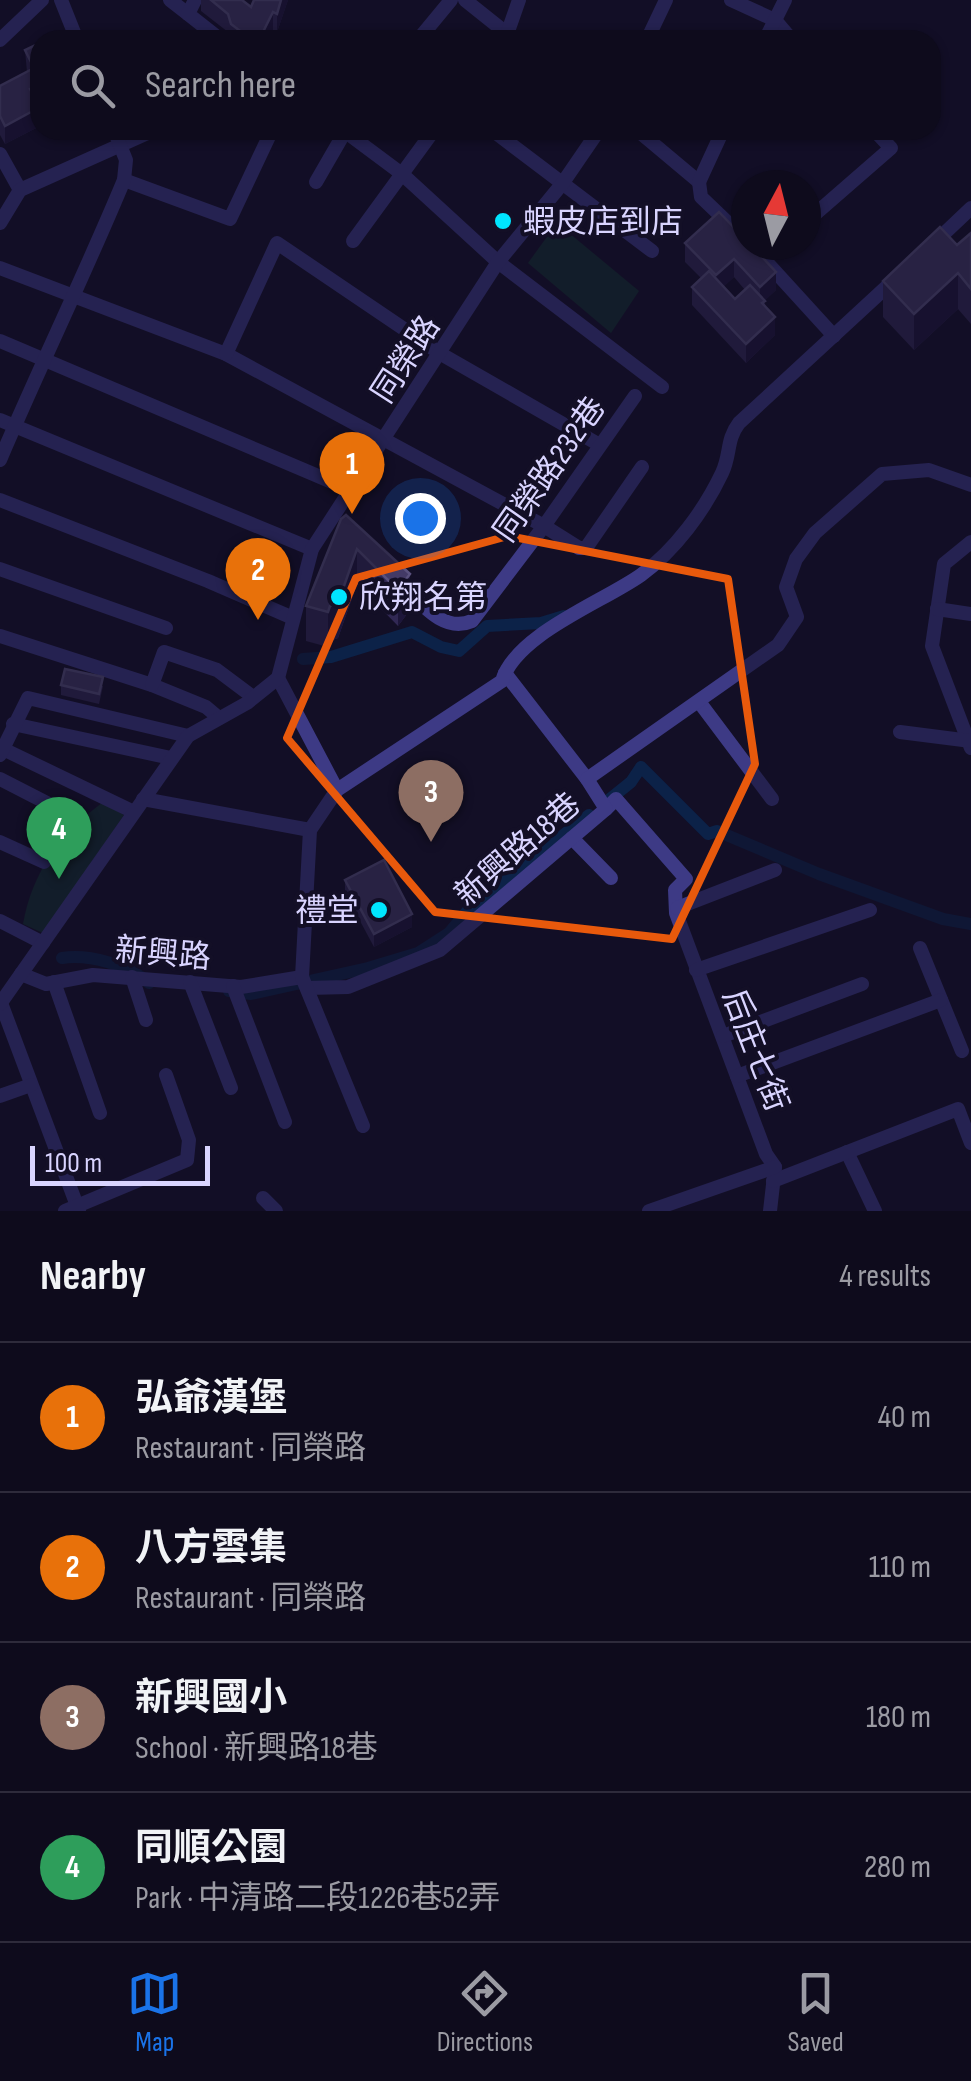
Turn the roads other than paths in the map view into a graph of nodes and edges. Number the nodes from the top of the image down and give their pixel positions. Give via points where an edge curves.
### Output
1 (42, 0) edge
2 (61, 0) edge
3 (170, 0) edge
4 (451, 0) edge
5 (465, 0) edge
6 (519, 0) edge
7 (666, 0) edge
8 (731, 0) edge
9 (785, 0) edge
10 (191, 7) edge
11 (774, 20) junction
12 (74, 30) edge
13 (213, 30) edge
14 (426, 30) edge
15 (500, 30) edge
16 (511, 30) edge
17 (651, 30) edge
18 (770, 30) edge
19 (783, 30) edge
20 (0, 40) edge
21 (118, 140) edge
22 (133, 140) edge
23 (267, 140) edge
24 (340, 140) edge
25 (357, 140) edge
26 (427, 140) edge
27 (505, 140) edge
28 (592, 140) edge
29 (649, 140) edge
30 (718, 140) edge
31 (883, 140) edge
32 (121, 146) junction
33 (0, 154) edge
34 (402, 174) junction
35 (124, 180) junction
36 (316, 182) dead end
37 (698, 182) junction
38 (562, 184) junction
39 (20, 190) junction
40 (971, 208) edge
41 (821, 209) edge
42 (0, 223) edge
43 (731, 226) edge
44 (353, 241) dead end
45 (652, 250) dead end
46 (765, 260) edge
47 (916, 260) edge
48 (498, 262) junction
49 (0, 268) edge
50 (902, 272) edge
51 (75, 298) junction
52 (834, 336) junction
53 (0, 342) edge
54 (226, 354) junction
55 (441, 354) junction
56 (43, 358) junction
57 (662, 387) dead end
58 (634, 396) dead end
59 (7, 423) edge
60 (385, 440) junction
61 (598, 444) junction
62 (0, 460) edge
63 (642, 467) dead end
64 (968, 485) edge
65 (351, 490) junction
66 (0, 500) edge
67 (332, 522) junction
68 (544, 526) junction
69 (346, 534) edge
70 (971, 542) edge
71 (312, 550) junction
72 (0, 569) edge
73 (389, 573) edge
74 (937, 609) junction
75 (971, 614) edge
76 (293, 618) junction
77 (166, 628) dead end
78 (0, 636) edge
79 (505, 672) junction
80 (278, 678) junction
81 (152, 685) junction
82 (253, 697) junction
83 (700, 703) junction
84 (220, 718) junction
85 (13, 724) junction
86 (900, 732) dead end
87 (188, 736) junction
88 (970, 743) edge
89 (2, 752) edge
90 (172, 758) junction
91 (0, 778) edge
92 (587, 780) junction
93 (337, 790) junction
94 (143, 798) junction
95 (772, 798) dead end
96 (606, 809) junction
97 (134, 812) junction
98 (78, 818) dead end
99 (310, 830) junction
100 (572, 838) junction
101 (0, 842) edge
102 (44, 862) dead end
103 (775, 870) dead end
104 (610, 878) dead end
105 (677, 908) junction
106 (870, 910) dead end
107 (0, 921) edge
108 (43, 942) junction
109 (920, 948) dead end
110 (696, 970) junction
111 (21, 974) junction
112 (132, 978) junction
113 (54, 982) junction
114 (190, 982) junction
115 (304, 983) junction
116 (862, 984) dead end
117 (233, 986) junction
118 (1, 1000) edge
119 (941, 1000) junction
120 (146, 1020) dead end
121 (723, 1036) junction
122 (962, 1052) dead end
123 (166, 1075) dead end
124 (737, 1076) junction
125 (32, 1086) junction
126 (231, 1088) dead end
127 (0, 1096) edge
128 (100, 1113) dead end
129 (285, 1122) dead end
130 (363, 1126) dead end
131 (971, 1143) edge
132 (847, 1152) junction
133 (774, 1174) junction
134 (262, 1198) dead end
135 (74, 1209) edge
136 (276, 1211) edge
137 (649, 1211) edge
138 (770, 1211) edge
139 (875, 1211) edge

1 - 20 street
2 - 12 street
3 - 10 street
4 - 14 street
5 - 15 street
6 - 16 street
7 - 17 street
8 - 11 street
9 - 11 street
10 - 13 street
11 - 18 street
11 - 19 street
21 - 32 street
22 - 32 street
23 - 35 street via 230,219
24 - 36 street
25 - 34 street
26 - 34 street
27 - 38 street
28 - 38 street, 同榮路
29 - 37 street
30 - 37 street
31 - 41 street via 891,148
32 - 35 street
32 - 39 street
33 - 39 street
34 - 44 street
34 - 48 street
35 - 51 street
37 - 43 street via 701,198
38 - 45 street
38 - 48 street, 同榮路
39 - 42 street
40 - 47 street
46 - 52 street
48 - 55 street, 同榮路
48 - 57 street
49 - 51 street
50 - 52 street
51 - 54 street
51 - 56 street
52 - 79 street via 729,436 723,472 681,539 642,574 538,636
53 - 56 street
54 - 55 street via 277,242
54 - 60 street
55 - 60 street, 同榮路
55 - 61 street
56 - 59 street
56 - 65 street
58 - 61 street, 同榮路232巷
59 - 62 street
59 - 71 street
60 - 65 street, 同榮路
60 - 68 street
61 - 68 street, 同榮路232巷
63 - 68 street via 586,548
64 - 83 street, 新興路18巷 via 929,470 882,474 796,559 786,587 797,617 778,646
65 - 67 street, 同榮路
66 - 76 street
67 - 69 street
67 - 71 street, 同榮路
68 - 73 street, 同榮路232巷 via 472,621 460,626 446,625
70 - 74 street via 944,564
71 - 76 street, 同榮路
72 - 77 street
74 - 75 street
74 - 88 street via 932,646
76 - 80 street, 同榮路
78 - 81 street
79 - 92 street
79 - 93 street via 502,681
80 - 82 street
80 - 93 street
81 - 82 street via 164,652 217,670
81 - 84 street
82 - 84 street
83 - 92 street, 新興路18巷
83 - 95 street
84 - 87 street
85 - 87 street via 28,698
85 - 89 street
85 - 90 street
86 - 88 street
87 - 90 street
89 - 97 street
90 - 94 street
91 - 98 street
92 - 96 street, 新興路18巷
93 - 99 street
94 - 97 street
94 - 99 street
96 - 100 street, 新興路18巷
96 - 105 street, 后庄七街 via 616,799 686,879 675,890
97 - 108 street
99 - 115 street
100 - 104 street
100 - 115 street, 新興路18巷 via 440,950 348,987
101 - 102 street
103 - 105 street
105 - 110 street, 后庄七街
106 - 110 street
107 - 108 street
108 - 111 street
109 - 119 street
110 - 121 street, 后庄七街
111 - 113 street, 新興路
111 - 118 street
112 - 113 street, 新興路 via 94,974
112 - 114 street, 新興路
112 - 120 street
113 - 128 street
114 - 117 street, 新興路
114 - 126 street
115 - 117 street, 新興路
115 - 130 street
116 - 121 street
117 - 129 street
118 - 125 street
119 - 122 street
119 - 124 street
121 - 124 street, 后庄七街
123 - 135 street via 190,1140 187,1160
124 - 133 street, 后庄七街
125 - 127 street
125 - 135 street
131 - 132 street via 958,1109
132 - 133 street
132 - 139 street
133 - 137 street
133 - 138 street
134 - 136 street

